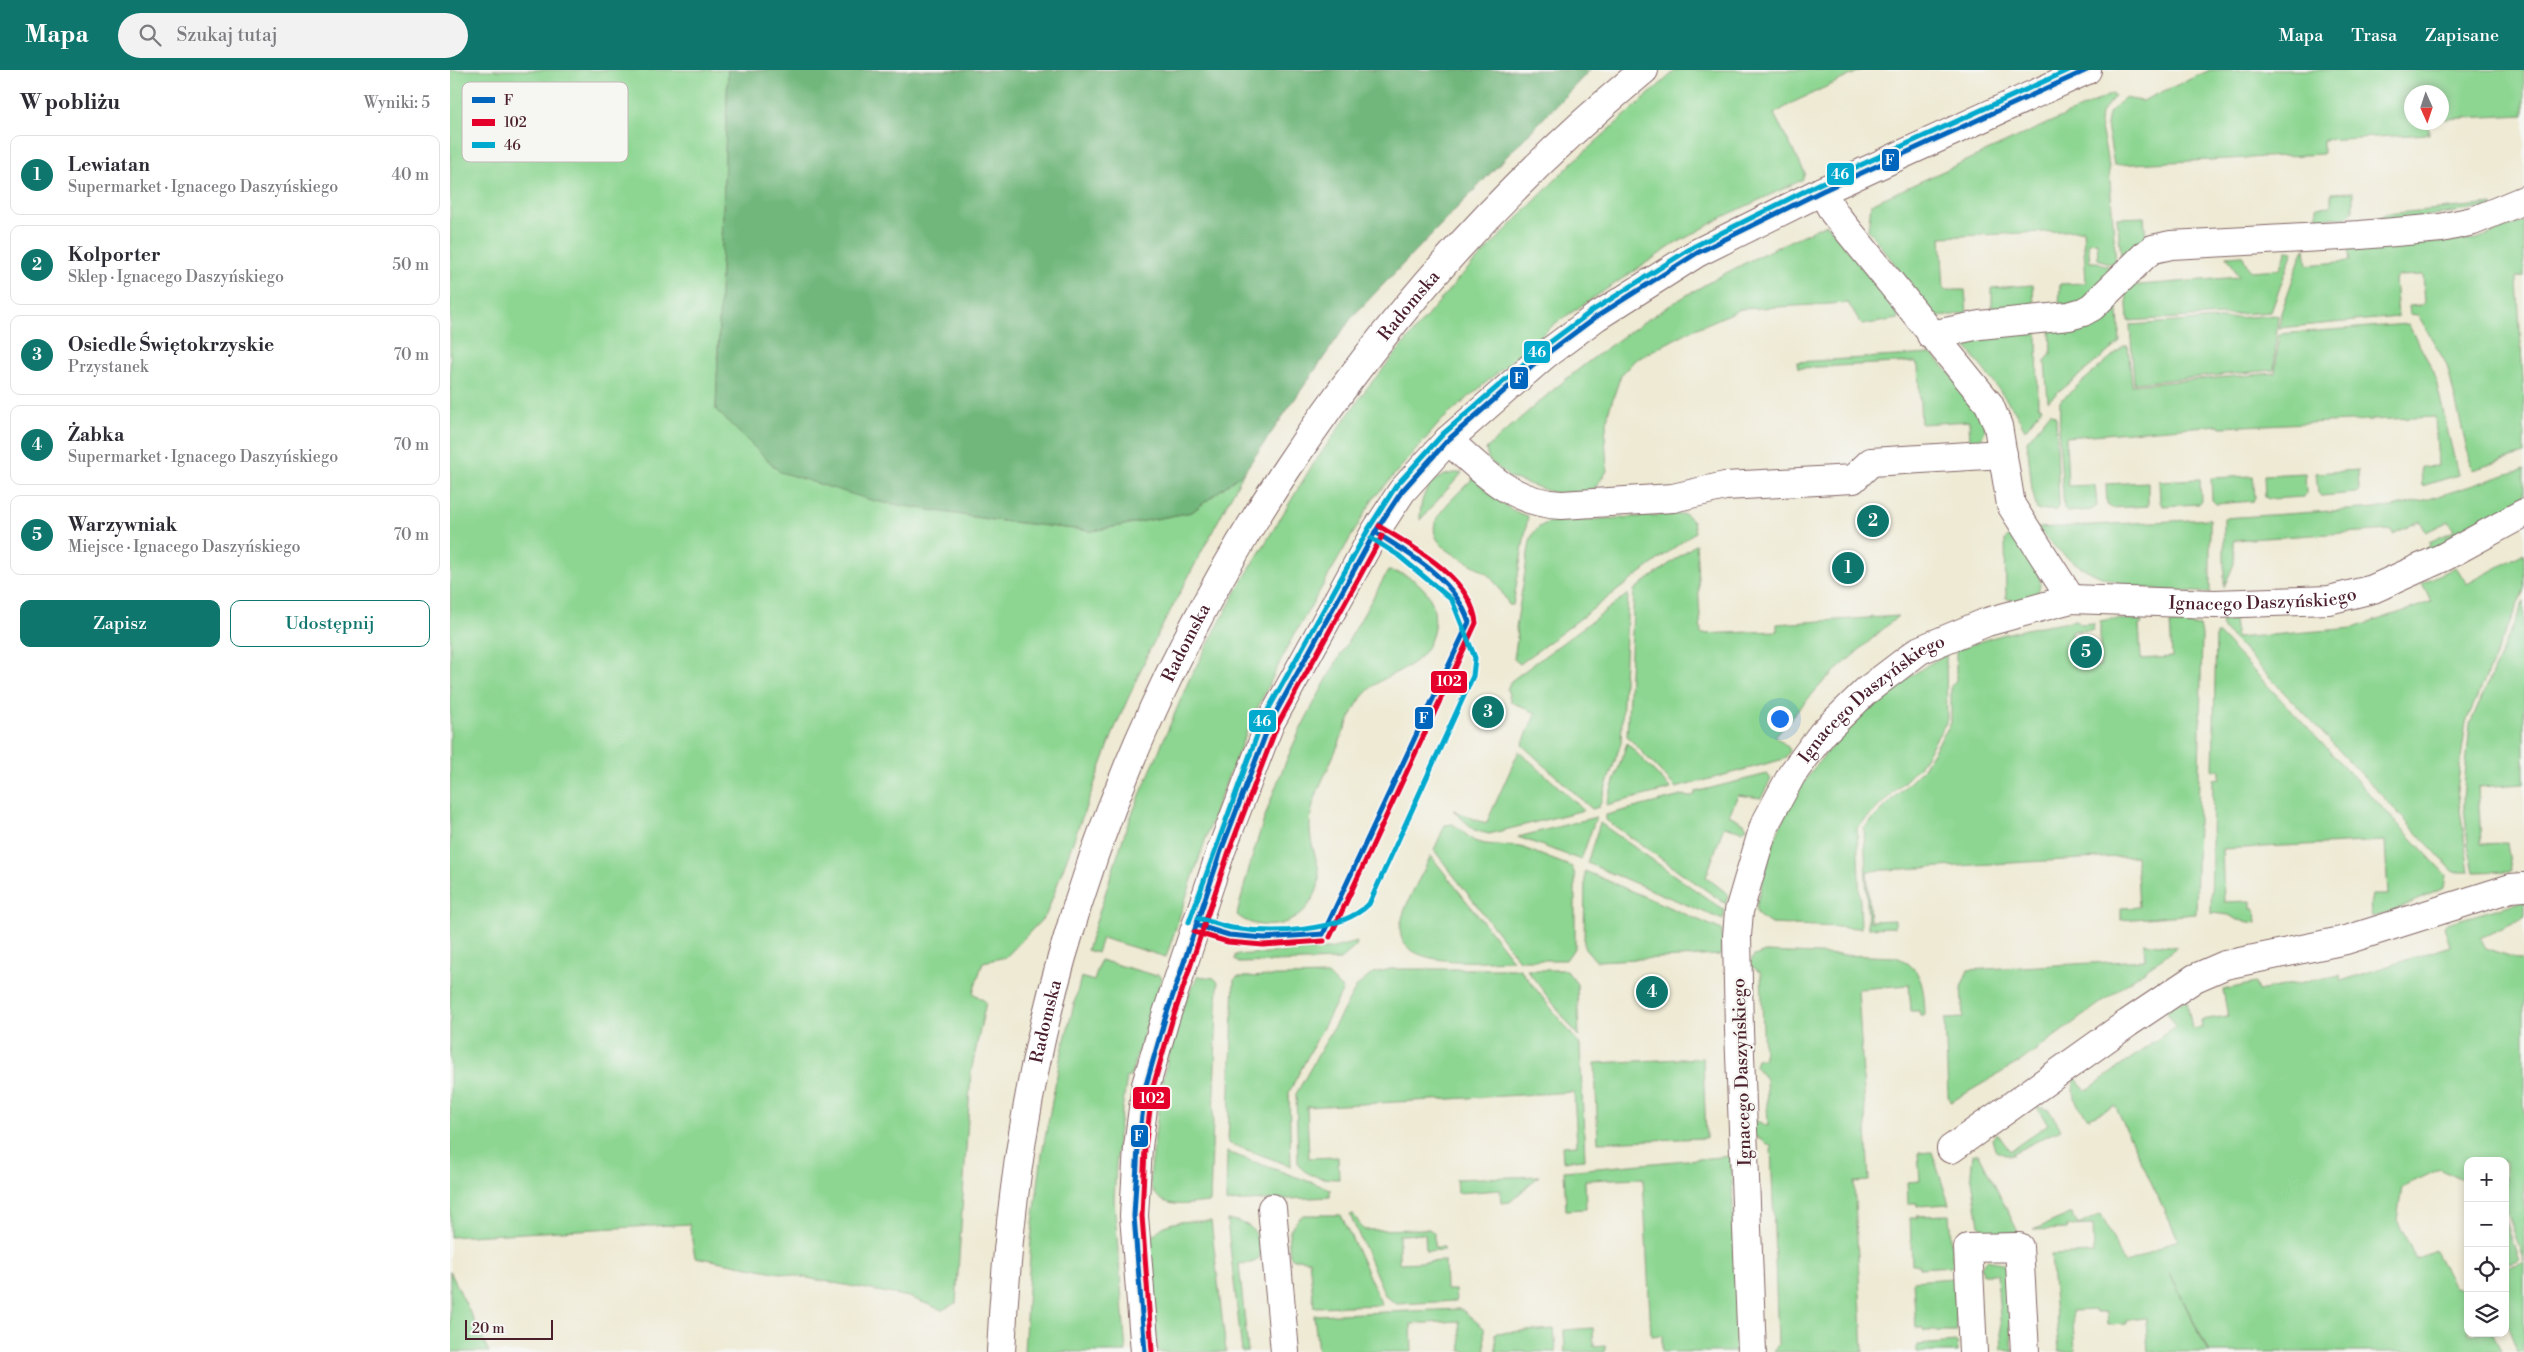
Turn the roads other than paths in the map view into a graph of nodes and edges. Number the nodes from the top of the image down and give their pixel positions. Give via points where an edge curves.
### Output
1 (1644, 70) edge
2 (2087, 70) edge
3 (1822, 191) junction
4 (2524, 200) edge
5 (1931, 335) junction
6 (1448, 440) junction
7 (2003, 454) junction
8 (2524, 513) edge
9 (2072, 599) junction
10 (2524, 887) edge
11 (1951, 1149) dead end
12 (1272, 1208) dead end
13 (1001, 1352) edge
14 (1145, 1352) edge
15 (1285, 1352) edge
16 (1752, 1352) edge
17 (1973, 1352) edge
18 (2025, 1352) edge

1 - 13 street, Radomska via 1507,194 1356,369 1309,435 1232,557 1184,645 1122,780 1090,866 1062,957 1031,1086 1014,1189 1004,1277
2 - 3 street
3 - 5 street via 1834,213
3 - 6 street via 1732,234 1626,297 1545,355
4 - 5 street via 2473,221 2441,228 2170,245 2153,249 2083,312 1980,325
5 - 7 street via 1989,404 1998,426
6 - 7 street via 1512,494 1544,504 1562,505 1674,498 1725,486 1853,479 1871,462
6 - 14 street via 1402,491 1375,532 1270,723 1185,960 1146,1085 1138,1147 1134,1216
7 - 9 street via 2011,505
8 - 9 street, Ignacego Daszyńskiego via 2373,589 2329,600 2215,604
9 - 16 street, Ignacego Daszyńskiego via 1987,622 1920,650 1866,690 1822,734 1792,774 1764,826 1739,911 1737,936
10 - 11 street via 2511,888 2346,940 2225,965 2195,978
12 - 15 street
17 - 18 street via 1968,1248 2019,1247

